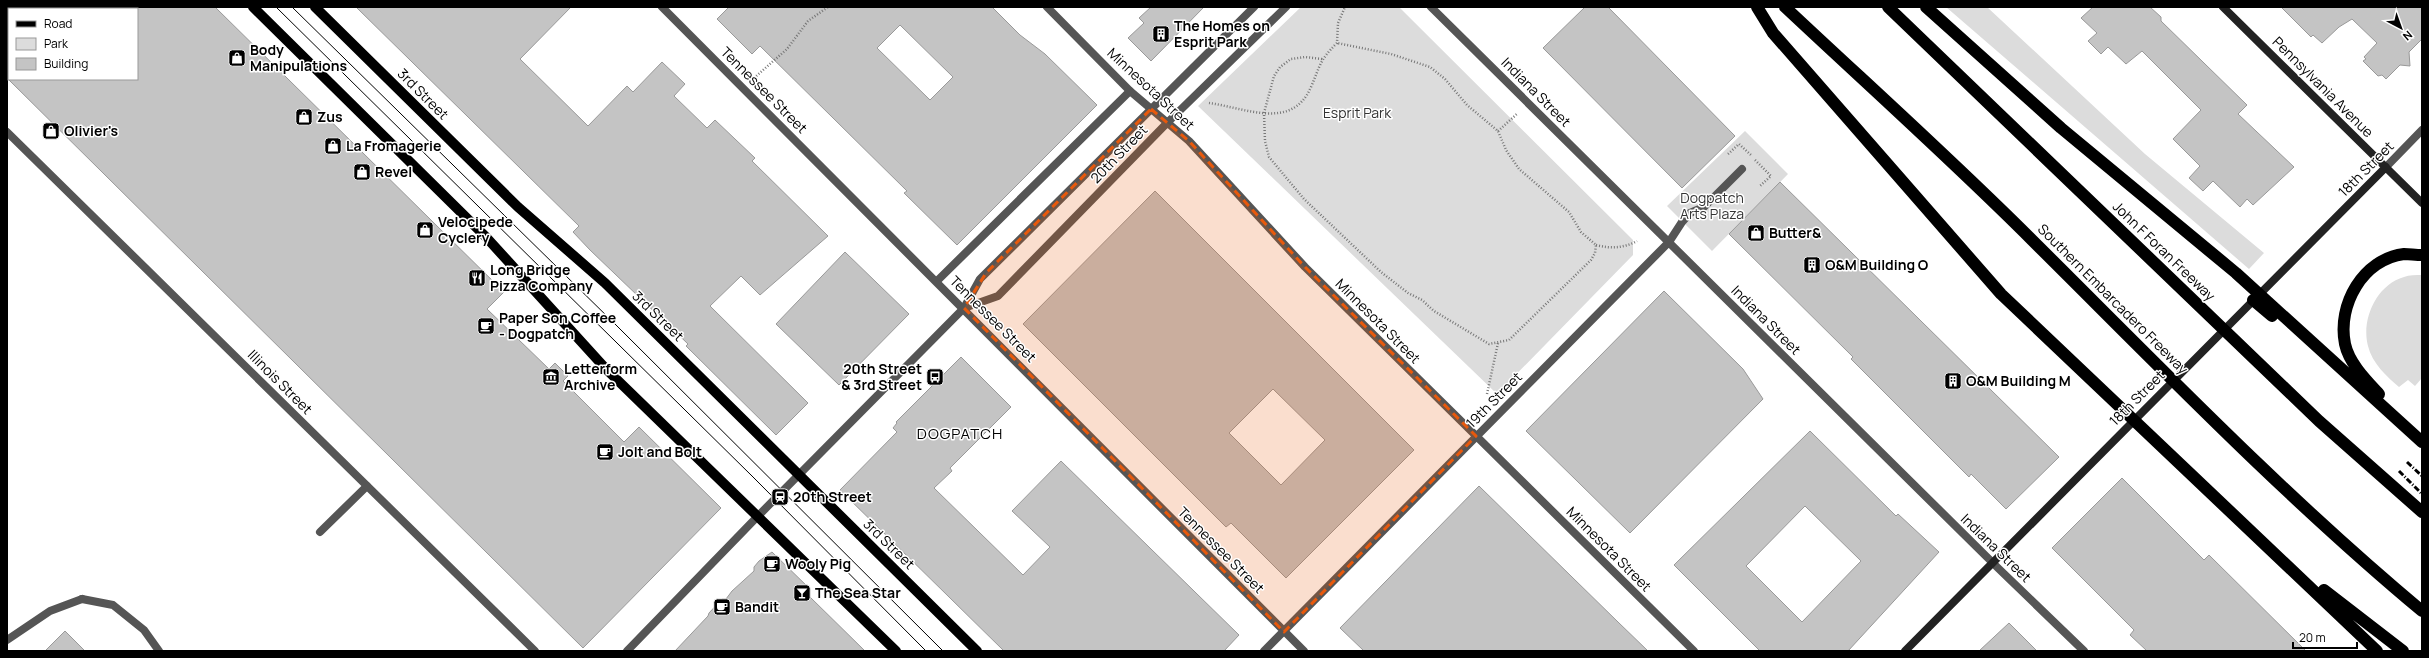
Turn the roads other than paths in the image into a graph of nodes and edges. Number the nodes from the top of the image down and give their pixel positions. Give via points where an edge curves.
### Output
1 (253, 7) edge
2 (315, 7) edge
3 (662, 7) edge
4 (1047, 7) edge
5 (1254, 7) edge
6 (1286, 7) edge
7 (1431, 7) edge
8 (1757, 7) edge
9 (1785, 7) edge
10 (1888, 7) edge
11 (1926, 7) edge
12 (2223, 7) edge
13 (1130, 91) junction
14 (1168, 123) junction
15 (2422, 130) edge
16 (7, 132) edge
17 (2386, 167) junction
18 (1742, 169) dead end
19 (2422, 203) edge
20 (1669, 242) junction
21 (2422, 255) edge
22 (937, 281) junction
23 (2253, 300) junction
24 (964, 308) junction
25 (2134, 419) junction
26 (2404, 421) junction
27 (1476, 436) junction
28 (2422, 437) edge
29 (2422, 442) edge
30 (799, 475) junction
31 (367, 486) junction
32 (2422, 512) edge
33 (757, 517) junction
34 (320, 532) dead end
35 (2422, 611) edge
36 (1284, 632) junction
37 (7, 640) edge
38 (159, 651) edge
39 (535, 651) edge
40 (627, 651) edge
41 (896, 651) edge
42 (977, 651) edge
43 (1264, 651) edge
44 (1304, 651) edge
45 (1694, 651) edge
46 (1905, 651) edge
47 (2084, 651) edge
48 (2376, 651) edge
49 (2403, 651) edge

1 - 33 main road via 486,237 577,339
2 - 30 main road, 3rd Street via 518,207 605,283
3 - 22 street, Tennessee Street
4 - 13 street, Minnesota Street
5 - 24 street, 20th Street via 980,279
6 - 14 street, 20th Street
7 - 20 street, Indiana Street
8 - 48 highway via 1778,39 2001,294
9 - 35 highway, Southern Embarcadero Freeway via 2013,221 2268,474 2338,539
10 - 32 highway, John F Foran Freeway via 2319,421
11 - 29 highway via 2061,128 2236,273
12 - 17 main road, Pennsylvania Avenue
13 - 14 street, Minnesota Street
13 - 22 street
14 - 24 street, 20th Street via 998,296
14 - 27 street, Minnesota Street via 1189,141 1305,268
15 - 17 street, 18th Street
16 - 31 street, Illinois Street
17 - 19 main road, Pennsylvania Avenue
17 - 23 main road, 18th Street
18 - 20 street, 19th Street via 1704,207 1686,217
20 - 27 street, 19th Street
20 - 47 street, Indiana Street
21 - 26 highway via 2404,254 2383,261 2362,277 2350,297 2344,319 2345,344 2354,364
22 - 24 street, Tennessee Street
23 - 25 main road, 18th Street
23 - 26 highway via 2352,383
24 - 30 street, 20th Street
24 - 36 street, Tennessee Street
25 - 46 main road, 18th Street
25 - 49 highway via 2254,533 2325,592
26 - 28 highway
27 - 36 street, 19th Street
27 - 45 street, Minnesota Street
30 - 33 street, 20th Street
30 - 42 main road, 3rd Street
31 - 34 street
31 - 39 street, Illinois Street
33 - 40 street, 20th Street
33 - 41 main road
36 - 43 street, 19th Street
36 - 44 street, Tennessee Street
37 - 38 street via 50,611 82,599 113,605 144,630

